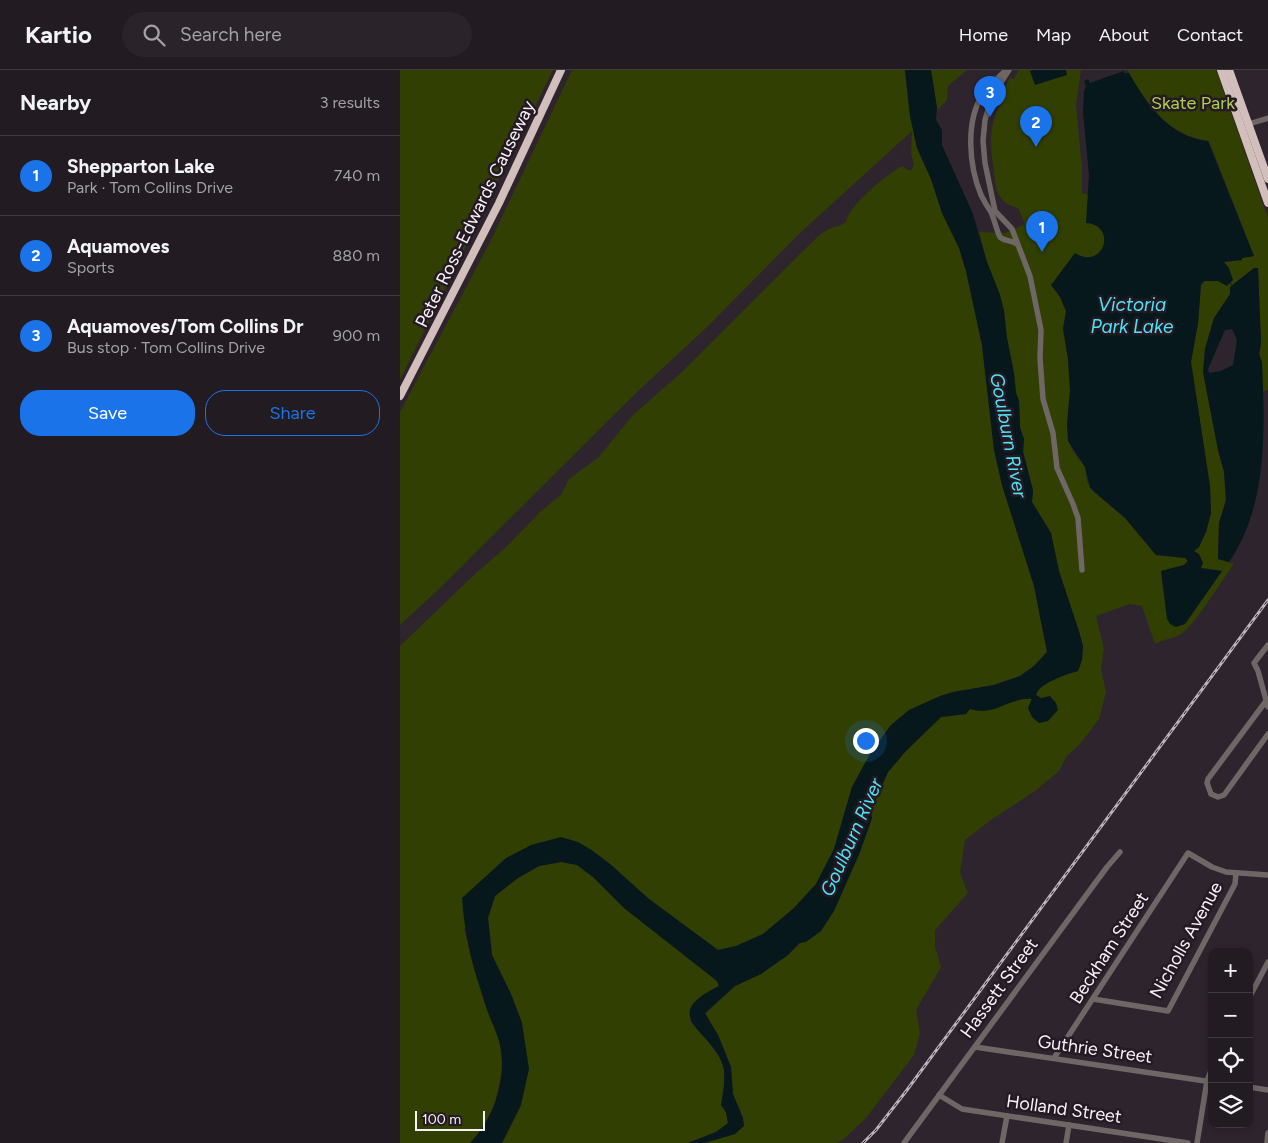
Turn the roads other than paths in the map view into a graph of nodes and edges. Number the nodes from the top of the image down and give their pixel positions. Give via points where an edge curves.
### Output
1 (1007, 70) edge
2 (1221, 70) edge
3 (1229, 70) edge
4 (560, 71) edge
5 (1268, 118) edge
6 (1245, 126) junction
7 (1268, 179) edge
8 (1268, 203) edge
9 (1008, 226) junction
10 (999, 231) junction
11 (1013, 233) junction
12 (1008, 240) junction
13 (1017, 244) junction
14 (400, 396) edge
15 (1082, 570) dead end
16 (1268, 645) edge
17 (1267, 704) edge
18 (1268, 734) edge
19 (1120, 852) dead end
20 (1236, 873) junction
21 (1268, 875) edge
22 (1268, 962) edge
23 (1265, 974) edge
24 (1252, 993) edge
25 (1093, 999) junction
26 (975, 1046) junction
27 (1054, 1058) junction
28 (1208, 1081) edge
29 (1209, 1083) edge
30 (1253, 1088) edge
31 (1268, 1090) edge
32 (939, 1095) junction
33 (1007, 1116) junction
34 (1069, 1125) junction
35 (1268, 1133) edge
36 (1133, 1135) junction
37 (904, 1143) edge
38 (1002, 1143) edge
39 (1066, 1143) edge
40 (1132, 1143) edge
41 (1188, 1143) edge
42 (1197, 1143) edge
43 (1267, 1143) edge

1 - 9 street via 992,96 983,141 994,208
1 - 10 street via 981,98 972,132 975,174 981,195
2 - 6 highway
3 - 6 highway
4 - 14 highway, Peter Ross-Edwards Causeway via 526,148
5 - 6 street
6 - 7 highway
6 - 8 highway
9 - 10 street
9 - 11 street
10 - 12 street via 1001,238
11 - 12 street
11 - 13 street
12 - 13 street
13 - 15 street via 1030,276 1041,327 1043,399 1053,433 1056,468 1078,518
16 - 17 street via 1254,663
17 - 18 street via 1208,779 1211,794 1224,795
19 - 26 street, Hassett Street
20 - 21 street
20 - 25 street, Beckham Street via 1212,867 1188,853
20 - 25 street, Nicholls Avenue via 1235,884 1168,1011
22 - 23 street
23 - 24 street
25 - 27 street, Beckham Street
26 - 27 street, Guthrie Street
26 - 32 street, Hassett Street
27 - 28 street, Guthrie Street
29 - 42 street
30 - 31 street
32 - 33 street, Holland Street via 962,1109
32 - 37 street, Hassett Street
33 - 34 street, Holland Street
33 - 38 street
34 - 36 street, Holland Street
34 - 39 street
35 - 43 street
36 - 40 street
36 - 41 street, Holland Street

